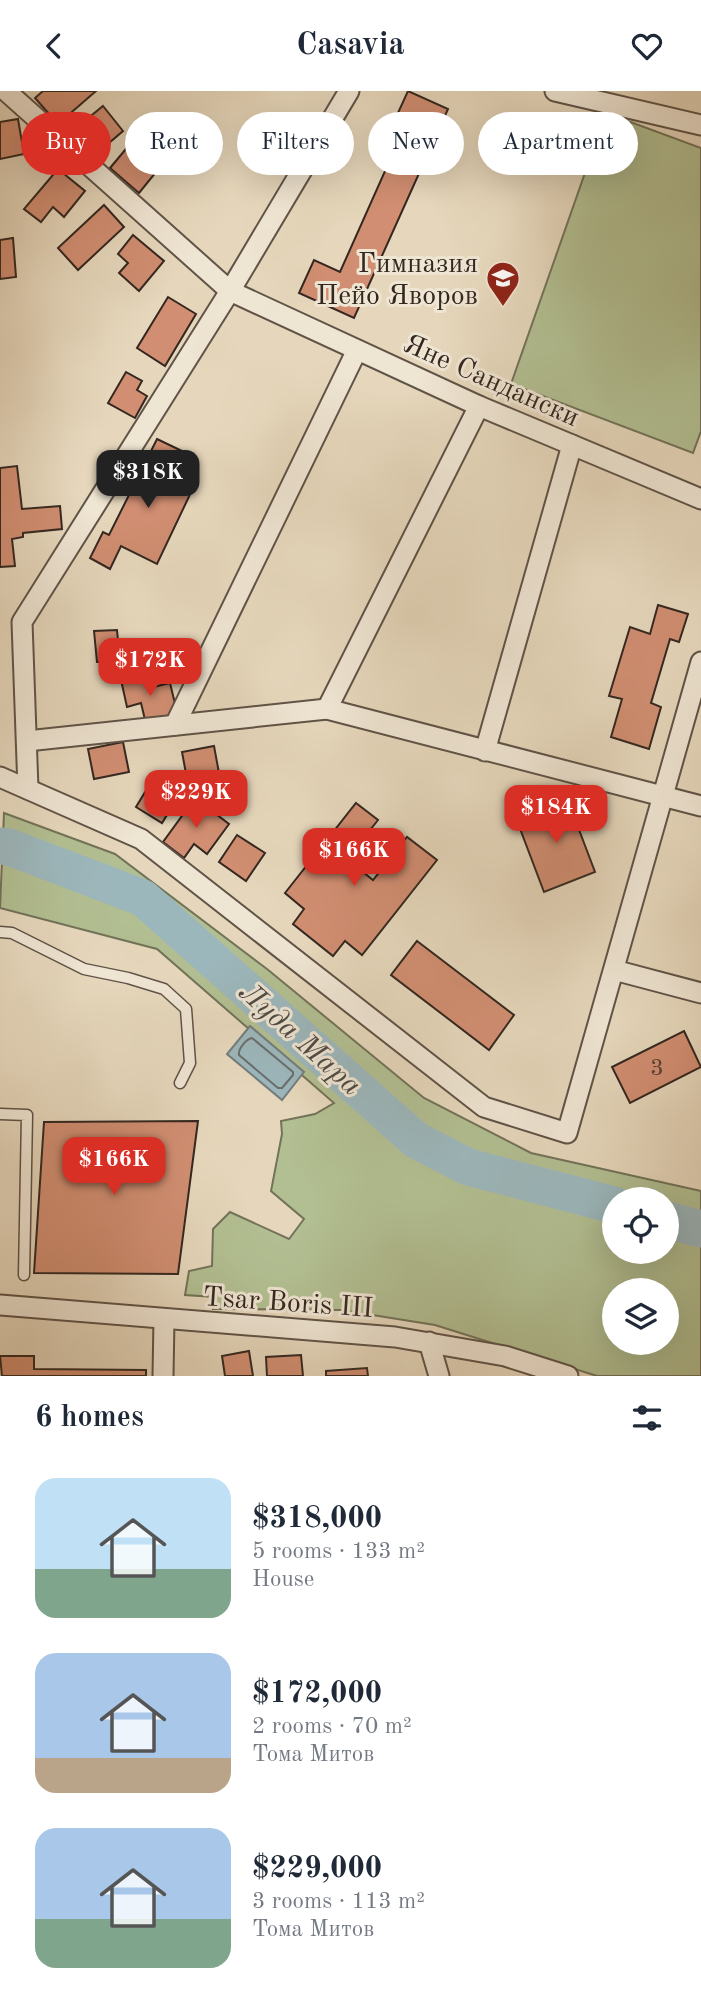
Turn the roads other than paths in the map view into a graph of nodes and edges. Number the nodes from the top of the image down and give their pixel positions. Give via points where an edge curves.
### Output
1 (6, 91) edge
2 (349, 91) edge
3 (555, 91) edge
4 (701, 125) edge
5 (230, 291) junction
6 (357, 350) junction
7 (479, 406) junction
8 (572, 445) junction
9 (701, 499) edge
10 (701, 662) edge
11 (327, 709) junction
12 (175, 725) junction
13 (27, 741) junction
14 (485, 751) junction
15 (0, 777) edge
16 (28, 789) junction
17 (664, 798) junction
18 (701, 806) edge
19 (0, 932) edge
20 (614, 970) junction
21 (701, 993) edge
22 (180, 1083) dead end
23 (0, 1114) edge
24 (24, 1275) dead end
25 (0, 1305) edge
26 (163, 1319) junction
27 (429, 1342) junction
28 (163, 1376) edge
29 (439, 1376) edge
30 (568, 1376) edge

1 - 5 street, Яне Сандански
2 - 5 street
3 - 4 street
5 - 6 street, Яне Сандански
5 - 13 street via 22,622
6 - 7 street, Яне Сандански
6 - 12 street
7 - 8 street, Яне Сандански
7 - 11 street
8 - 9 street, Яне Сандански
8 - 14 street
10 - 17 street
11 - 12 street
11 - 14 street
12 - 13 street
13 - 16 street
14 - 17 street
15 - 16 street
16 - 20 street via 141,839 484,1107 567,1133
17 - 18 street
17 - 20 street
19 - 22 lane via 12,933 84,969 164,989 186,1009 190,1063
20 - 21 street
23 - 24 lane via 27,1115
25 - 26 street, Tsar Boris III
26 - 27 street, Tsar Boris III
26 - 28 street
27 - 29 street
27 - 30 street, Tsar Boris III via 505,1356

